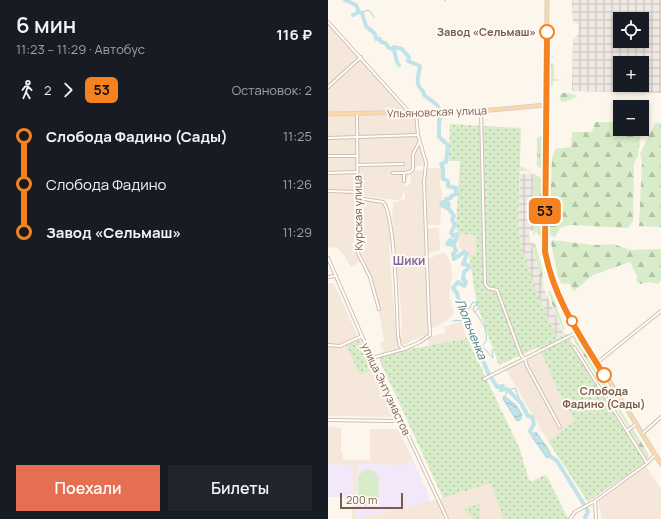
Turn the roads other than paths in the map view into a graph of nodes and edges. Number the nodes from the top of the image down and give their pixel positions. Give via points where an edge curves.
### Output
1 (547, 0) edge
2 (328, 22) edge
3 (361, 57) junction
4 (328, 87) edge
5 (546, 105) junction
6 (481, 111) junction
7 (416, 113) junction
8 (328, 114) edge
9 (357, 114) junction
10 (411, 114) junction
11 (418, 134) junction
12 (358, 137) junction
13 (328, 138) edge
14 (420, 142) junction
15 (328, 156) edge
16 (357, 156) junction
17 (403, 164) dead end
18 (357, 165) junction
19 (357, 172) junction
20 (404, 172) junction
21 (328, 173) edge
22 (393, 173) dead end
23 (404, 181) dead end
24 (328, 191) edge
25 (358, 192) junction
26 (358, 198) junction
27 (328, 258) edge
28 (336, 276) junction
29 (328, 277) edge
30 (379, 308) dead end
31 (661, 311) edge
32 (578, 332) junction
33 (362, 336) junction
34 (328, 346) edge
35 (574, 347) dead end
36 (404, 348) junction
37 (372, 358) junction
38 (525, 359) junction
39 (596, 362) junction
40 (484, 379) dead end
41 (661, 417) edge
42 (400, 418) junction
43 (328, 420) edge
44 (636, 424) junction
45 (560, 427) dead end
46 (627, 431) junction
47 (642, 434) junction
48 (655, 455) junction
49 (647, 463) junction
50 (661, 464) edge
51 (595, 501) junction
52 (447, 519) edge
53 (570, 519) edge
54 (596, 519) edge

1 - 5 main road
2 - 3 street
3 - 4 street
3 - 10 street
5 - 6 main road, Ульяновская улица
5 - 32 main road via 545,251 554,287
6 - 7 main road, Ульяновская улица
6 - 38 street via 486,284 488,288 497,290 521,355
7 - 10 main road, Ульяновская улица
7 - 11 street
8 - 9 main road, Ульяновская улица
9 - 10 main road, Ульяновская улица
9 - 12 street, Курская улица
11 - 12 street
11 - 14 street
12 - 13 street
12 - 16 street, Курская улица
14 - 20 street via 413,154 412,171
14 - 36 street via 426,163 424,181 431,332 420,342
15 - 16 street
16 - 18 street, Курская улица
17 - 18 street
18 - 19 street, Курская улица
19 - 21 street
19 - 25 street, Курская улица
20 - 22 street
20 - 23 street
24 - 25 street
25 - 26 street, Курская улица
26 - 30 street, Курская улица via 358,253 370,277
26 - 36 street via 383,202 386,205 394,239 398,336 400,346
27 - 28 street, улица Энтузиастов
28 - 29 street
28 - 33 street, улица Энтузиастов
31 - 39 street
32 - 38 street
32 - 39 main road
33 - 34 street via 340,346
33 - 37 street, улица Энтузиастов
35 - 46 street
36 - 37 street
37 - 42 street, улица Энтузиастов
38 - 40 street
38 - 45 street
39 - 44 main road
41 - 47 street
42 - 43 street
42 - 52 street, улица Энтузиастов
44 - 46 street
44 - 47 main road
46 - 49 street
47 - 48 main road
48 - 49 street
48 - 50 main road
49 - 51 street
51 - 53 street via 575,512
51 - 54 street

